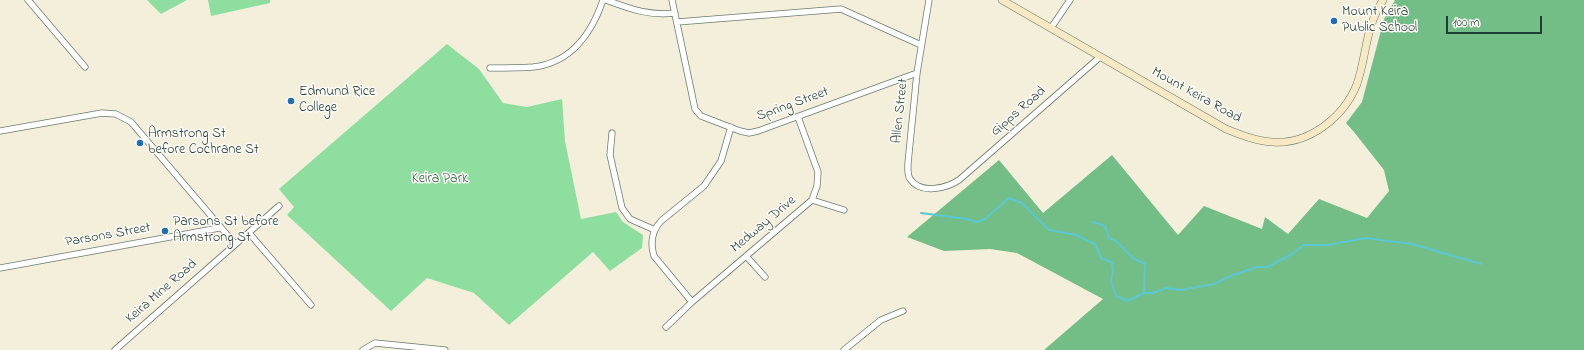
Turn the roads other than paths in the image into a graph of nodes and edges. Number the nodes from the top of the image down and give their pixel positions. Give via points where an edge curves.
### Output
1 (28, 0) edge
2 (603, 0) edge
3 (606, 0) edge
4 (672, 0) edge
5 (929, 0) edge
6 (1002, 0) edge
7 (1070, 0) edge
8 (1383, 0) edge
9 (675, 13) junction
10 (677, 22) junction
11 (1051, 28) junction
12 (921, 45) junction
13 (1100, 57) junction
14 (85, 66) dead end
15 (490, 68) dead end
16 (917, 73) junction
17 (798, 117) junction
18 (731, 127) junction
19 (0, 131) edge
20 (612, 133) dead end
21 (953, 184) joint
22 (812, 200) junction
23 (280, 206) dead end
24 (844, 210) dead end
25 (219, 228) junction
26 (655, 230) junction
27 (249, 234) junction
28 (234, 244) junction
29 (746, 256) junction
30 (0, 268) edge
31 (765, 277) dead end
32 (692, 302) junction
33 (311, 305) dead end
34 (903, 311) dead end
35 (666, 327) dead end
36 (115, 350) edge
37 (363, 350) edge
38 (445, 350) edge
39 (844, 350) edge

1 - 14 street
2 - 15 street via 592,27 564,56 534,67
3 - 9 street via 644,13
4 - 9 street, Spring Street
5 - 12 street, Allen Street
6 - 11 main road, Mount Keira Road
7 - 11 street
8 - 13 main road, Mount Keira Road via 1371,21 1357,83 1348,100 1328,123 1296,140 1273,142 1239,135
9 - 10 street, Spring Street
10 - 12 street via 841,9
10 - 18 street, Spring Street via 695,109 701,116
11 - 13 main road, Mount Keira Road
12 - 16 street, Allen Street
13 - 21 street, Gipps Road
16 - 17 street, Spring Street
16 - 21 street, Allen Street via 908,174 919,186 938,188
17 - 18 street, Spring Street via 754,132
17 - 22 street, Medway Drive via 818,172
18 - 26 street via 720,161 704,186 661,221
19 - 25 street via 102,113 116,114 131,122
20 - 26 street via 610,155 622,208 630,219
22 - 24 street
22 - 29 street, Medway Drive
23 - 27 street, Keira Mine Road
25 - 28 street
25 - 30 street, Parsons Street
26 - 32 street via 652,241 654,256
27 - 28 street, Keira Mine Road
27 - 33 street
28 - 36 street, Keira Mine Road
29 - 31 street
29 - 32 street, Medway Drive
32 - 35 street, Medway Drive
34 - 39 street via 881,320
37 - 38 street via 375,343

